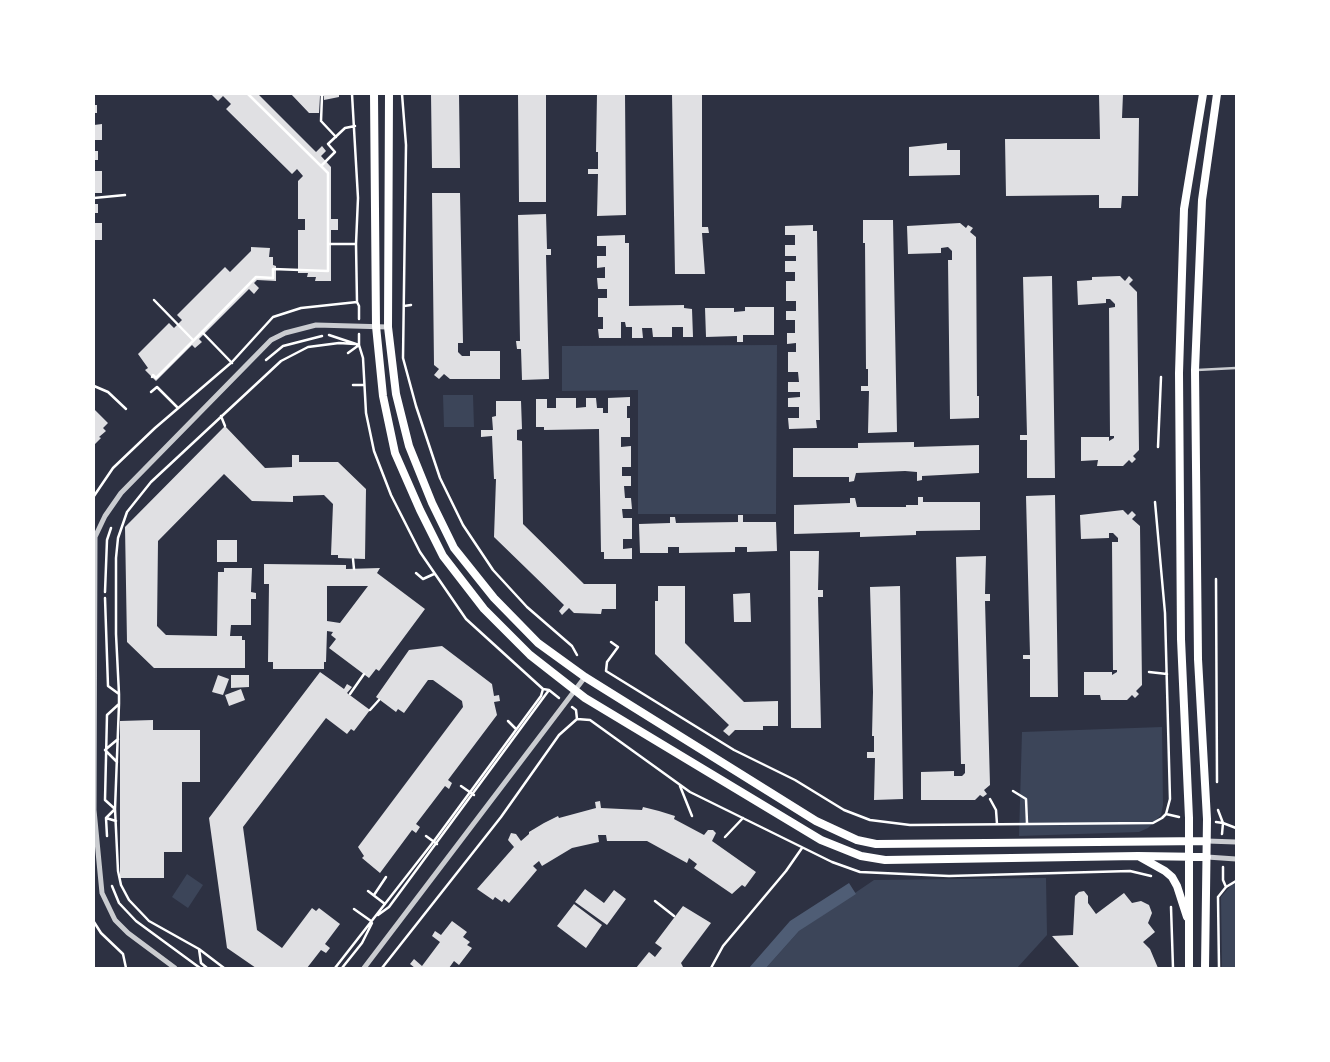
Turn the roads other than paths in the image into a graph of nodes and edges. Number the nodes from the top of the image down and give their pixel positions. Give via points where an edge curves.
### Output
1 (374, 94) edge
2 (389, 94) edge
3 (1203, 94) edge
4 (1217, 94) edge
5 (390, 186) junction
6 (375, 187) junction
7 (376, 326) junction
8 (388, 326) junction
9 (1236, 368) edge
10 (1195, 370) junction
11 (585, 677) junction
12 (575, 692) junction
13 (1188, 840) junction
14 (1207, 841) junction
15 (1236, 842) edge
16 (1138, 856) junction
17 (1189, 856) junction
18 (1207, 858) junction
19 (1236, 859) edge
20 (1189, 926) junction
21 (175, 968) edge
22 (364, 968) edge
23 (1189, 968) edge
24 (1206, 968) edge

1 - 6 main road
2 - 5 main road
3 - 13 main road via 1184,209 1179,357 1181,639
4 - 10 main road via 1202,200
5 - 6 lane
5 - 8 main road
6 - 7 main road
7 - 8 street
7 - 12 main road via 383,396 395,453 443,556 484,609
7 - 21 street via 316,325 285,332 271,340 121,493 95,537 94,810 102,893 115,920
8 - 11 main road via 396,394 409,446 454,548 494,598 538,643
9 - 10 lane
10 - 14 main road via 1198,659
11 - 12 street
11 - 13 main road via 816,820 857,840 876,844
12 - 16 main road via 821,840 861,856 903,860
12 - 22 street
13 - 14 main road
13 - 17 main road
14 - 15 street
14 - 18 main road
16 - 17 main road
16 - 20 main road via 1172,877
17 - 18 main road
17 - 20 main road
18 - 19 street
18 - 24 main road
20 - 23 main road

